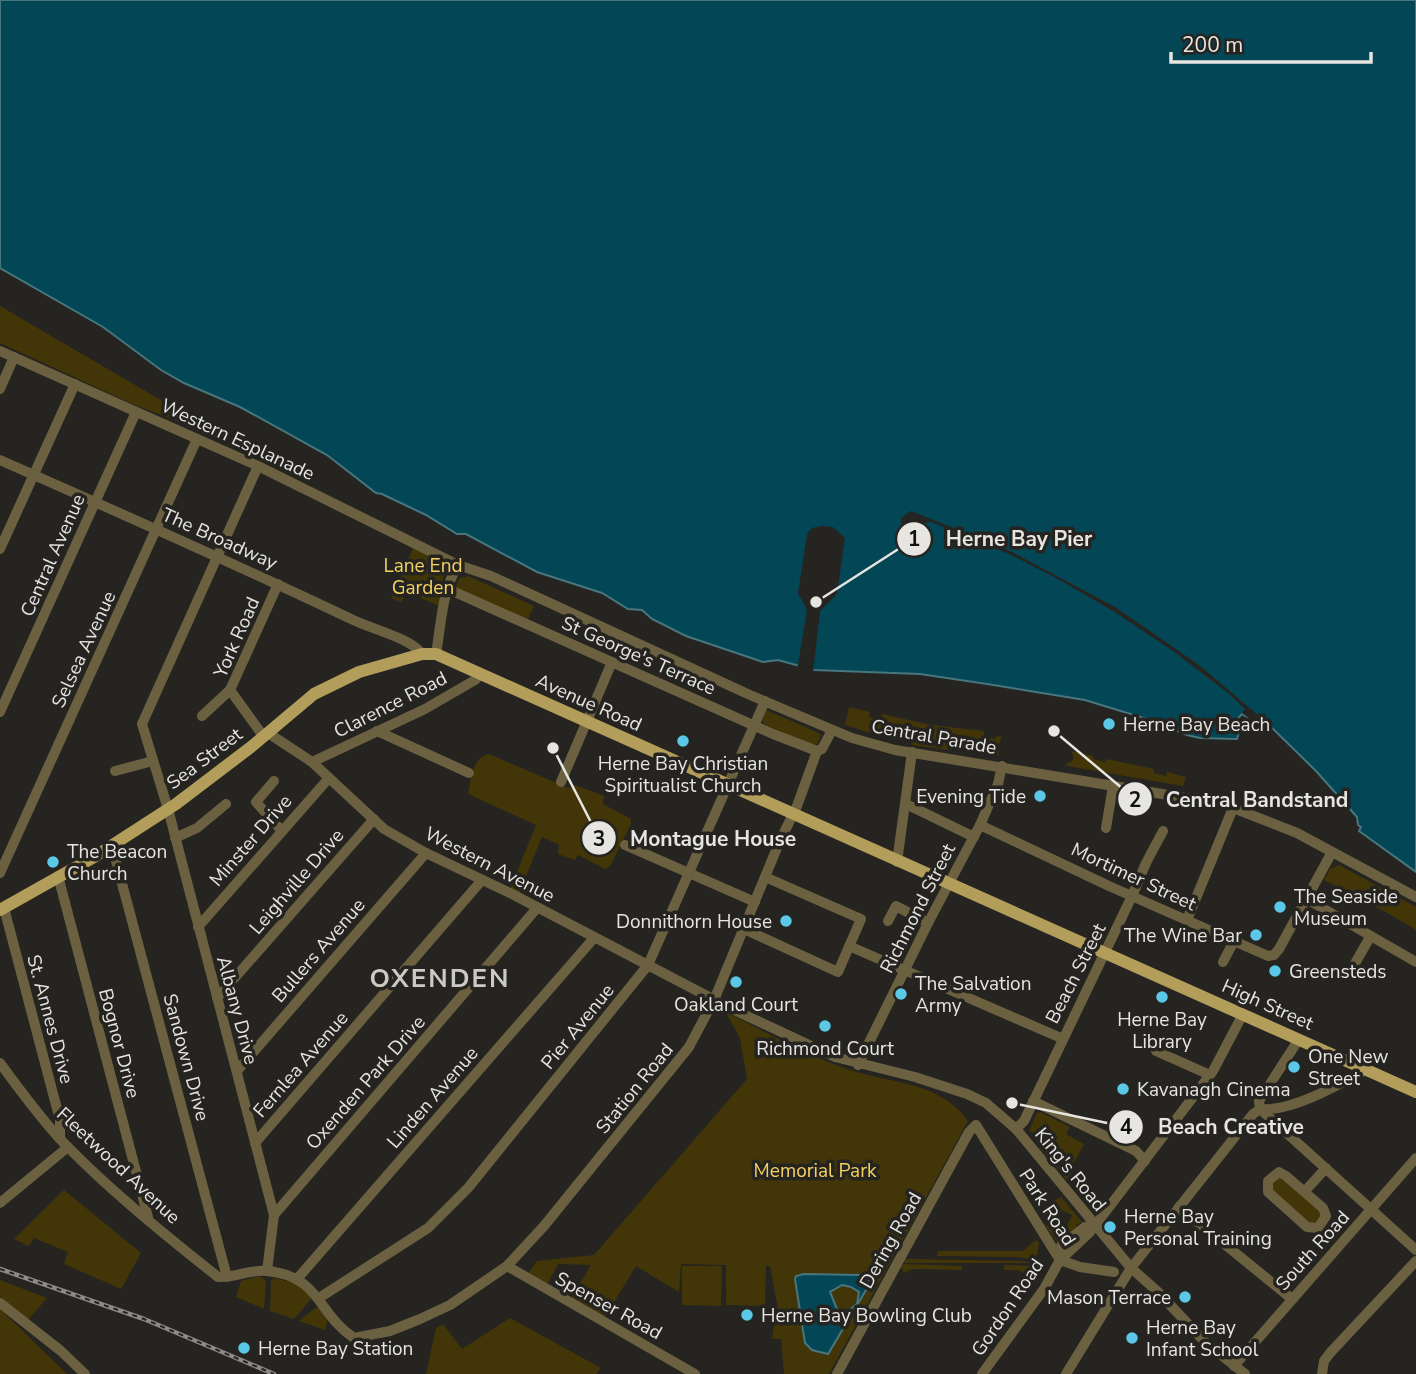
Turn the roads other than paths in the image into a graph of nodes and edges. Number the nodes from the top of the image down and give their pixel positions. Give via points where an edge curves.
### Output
1 (0, 351) edge
2 (14, 357) junction
3 (75, 384) junction
4 (0, 389) edge
5 (136, 411) junction
6 (197, 439) junction
7 (0, 460) edge
8 (258, 466) junction
9 (34, 475) junction
10 (95, 502) junction
11 (157, 529) junction
12 (0, 550) edge
13 (218, 557) junction
14 (458, 565) junction
15 (278, 584) junction
16 (448, 589) junction
17 (429, 654) junction
18 (612, 662) junction
19 (481, 674) junction
20 (230, 690) junction
21 (765, 701) junction
22 (0, 712) edge
23 (201, 716) dead end
24 (586, 721) junction
25 (755, 725) junction
26 (832, 730) junction
27 (377, 731) junction
28 (266, 735) junction
29 (817, 751) junction
30 (912, 752) junction
31 (153, 761) junction
32 (312, 762) junction
33 (1002, 766) junction
34 (115, 772) dead end
35 (469, 773) dead end
36 (329, 778) junction
37 (274, 781) dead end
38 (561, 782) dead end
39 (727, 785) junction
40 (1113, 786) junction
41 (226, 804) dead end
42 (905, 804) junction
43 (1233, 808) junction
44 (168, 809) junction
45 (792, 815) junction
46 (208, 819) junction
47 (373, 819) junction
48 (980, 825) junction
49 (1106, 828) dead end
50 (217, 829) dead end
51 (281, 830) junction
52 (1163, 831) dead end
53 (974, 837) junction
54 (175, 838) junction
55 (625, 845) dead end
56 (112, 846) junction
57 (1332, 852) junction
58 (426, 853) junction
59 (897, 862) junction
60 (0, 873) edge
61 (690, 873) junction
62 (58, 876) junction
63 (765, 877) junction
64 (482, 880) junction
65 (948, 884) junction
66 (1132, 896) junction
67 (1416, 897) edge
68 (1305, 898) junction
69 (755, 902) junction
70 (537, 908) junction
71 (2, 909) edge
72 (1187, 920) junction
73 (888, 921) dead end
74 (928, 923) junction
75 (198, 927) junction
76 (744, 929) junction
77 (594, 937) junction
78 (1370, 937) junction
79 (1234, 941) junction
80 (849, 946) junction
81 (1105, 952) junction
82 (1223, 962) dead end
83 (1416, 962) edge
84 (648, 965) junction
85 (904, 970) junction
86 (1349, 974) dead end
87 (217, 998) junction
88 (714, 1000) junction
89 (1243, 1014) junction
90 (1062, 1038) junction
91 (1299, 1039) junction
92 (1156, 1051) dead end
93 (0, 1063) edge
94 (858, 1065) junction
95 (1367, 1069) junction
96 (237, 1071) junction
97 (1210, 1075) junction
98 (1416, 1092) edge
99 (1033, 1101) junction
100 (1260, 1109) junction
101 (976, 1125) joint
102 (1016, 1129) junction
103 (64, 1143) junction
104 (255, 1143) junction
105 (1416, 1158) edge
106 (1145, 1160) junction
107 (1326, 1167) junction
108 (1304, 1191) junction
109 (0, 1203) edge
110 (1179, 1207) junction
111 (1372, 1210) junction
112 (274, 1215) junction
113 (148, 1218) junction
114 (1094, 1225) junction
115 (1416, 1250) edge
116 (1060, 1260) junction
117 (1416, 1261) edge
118 (506, 1266) junction
119 (1131, 1268) junction
120 (267, 1270) junction
121 (1114, 1272) dead end
122 (228, 1277) junction
123 (297, 1279) junction
124 (319, 1298) junction
125 (1292, 1299) junction
126 (0, 1303) edge
127 (1234, 1366) junction
128 (85, 1374) edge
129 (695, 1374) edge
130 (836, 1374) edge
131 (982, 1374) edge
132 (1066, 1374) edge
133 (1245, 1374) edge
134 (1322, 1374) edge

1 - 2 street, Western Esplanade
2 - 3 street, Western Esplanade
2 - 4 street
3 - 5 street, Western Esplanade
3 - 9 street
5 - 6 street, Western Esplanade
5 - 10 street, Central Avenue
6 - 8 street, Western Esplanade
6 - 11 street, Selsea Avenue
7 - 9 street, The Broadway
8 - 13 street, Albany Drive
8 - 14 street, Western Esplanade
9 - 10 street, The Broadway
9 - 12 street
10 - 11 street, The Broadway
10 - 22 street, Central Avenue
11 - 13 street, The Broadway
11 - 60 street, Selsea Avenue
13 - 15 street, The Broadway
13 - 31 street, Albany Drive via 142,724
14 - 16 street
14 - 21 street, Central Parade
15 - 17 street, The Broadway
15 - 20 street, York Road
16 - 17 street
16 - 18 street, St George's Terrace
17 - 19 main road, Avenue Road
17 - 28 main road, Sea Street via 359,672 336,683 292,710
18 - 24 street
18 - 25 street, St George's Terrace
19 - 24 main road, Avenue Road
19 - 27 street, Clarence Road via 425,709
20 - 23 street
20 - 28 street, York Road
21 - 25 street, Pier Avenue
21 - 26 street, Central Parade
24 - 38 street
24 - 39 main road, Avenue Road
25 - 29 street, St George's Terrace
25 - 39 street, Pier Avenue
26 - 29 street, Station Road
26 - 30 street, Central Parade
27 - 32 street, Clarence Road
27 - 35 street
28 - 32 street, Western Avenue
28 - 44 main road, Sea Street
29 - 45 street, Station Road
30 - 33 street, Central Parade
30 - 42 street
31 - 34 street
31 - 44 street, Albany Drive
32 - 36 street, Western Avenue
33 - 40 street, Central Parade
33 - 48 street, Richmond Street
36 - 47 street, Western Avenue
36 - 51 street, Minster Drive
37 - 51 street via 256,802
39 - 45 main road, Avenue Road
39 - 61 street, Pier Avenue
40 - 43 street, Central Parade
40 - 49 street
41 - 46 street
42 - 53 street
42 - 59 street
43 - 57 street, Central Parade via 1288,828
43 - 72 street
44 - 54 street, Albany Drive
44 - 56 main road, Sea Street
45 - 59 main road, Avenue Road
45 - 63 street, Station Road
46 - 50 street
46 - 54 street
47 - 58 street, Western Avenue
47 - 87 street, Leighville Drive
48 - 53 street, Richmond Street
48 - 66 street, Mortimer Street
51 - 75 street, Minster Drive
52 - 66 street, Beach Street
53 - 65 street, Richmond Street
54 - 75 street, Albany Drive
55 - 61 street
56 - 62 main road, Sea Street
56 - 122 street, Sandown Drive
57 - 67 street, Central Parade
57 - 68 street
58 - 64 street, Western Avenue
58 - 96 street, Bullers Avenue
59 - 65 main road, High Street
61 - 69 street
61 - 84 street, Pier Avenue
62 - 71 main road, Sea Street
62 - 113 street, Bognor Drive
63 - 69 street, Station Road
63 - 80 street via 861,919
64 - 70 street, Western Avenue
64 - 104 street, Fernlea Avenue
65 - 74 street, Richmond Street
65 - 81 main road, High Street
66 - 72 street, Mortimer Street
66 - 81 street, Beach Street
68 - 78 street
68 - 79 street, Mortimer Street via 1273,955
69 - 76 street, Station Road
70 - 77 street, Western Avenue
70 - 112 street, Oxenden Park Drive
71 - 103 street, St. Annes Drive
72 - 79 street, Mortimer Street
73 - 74 street via 895,906
74 - 85 street, Richmond Street
75 - 87 street, Albany Drive
76 - 80 street via 838,972
76 - 88 street, Station Road
77 - 84 street, Western Avenue
77 - 123 street, Linden Avenue
78 - 83 street
78 - 86 street
79 - 82 street
80 - 85 street
81 - 89 main road, High Street
81 - 90 street, Beach Street
84 - 88 street, Western Avenue
84 - 124 street, Pier Avenue via 468,1188 428,1228
85 - 90 street
85 - 94 street, Richmond Street
87 - 96 street, Albany Drive
88 - 94 street, King's Road
88 - 118 street, Station Road via 690,1047
89 - 91 main road, High Street
89 - 97 street
90 - 99 street, Beach Street
91 - 95 main road, High Street
91 - 100 street via 1259,1101
92 - 97 street
93 - 103 street, Fleetwood Avenue
94 - 102 street, King's Road via 967,1094 986,1103
95 - 98 main road, High Street
95 - 100 street via 1291,1104
96 - 104 street, Albany Drive
97 - 106 street
99 - 102 street, Beach Street
99 - 106 street via 1136,1151
100 - 107 street
100 - 110 street
101 - 116 street, Park Road
101 - 130 street, Dering Road
102 - 114 street, King's Road
103 - 109 street
103 - 113 street, Fleetwood Avenue
104 - 112 street, Albany Drive
105 - 111 street, South Road
106 - 114 street
107 - 108 street
107 - 111 street
108 - 108 street via 1279,1172 1268,1181 1268,1192 1307,1227 1318,1228 1325,1212
110 - 119 street
110 - 125 street
111 - 115 street
111 - 125 street, South Road
112 - 120 street, Albany Drive
113 - 122 street, Fleetwood Avenue via 218,1277
114 - 116 street, Gordon Road via 1061,1246
114 - 119 street, King's Road
116 - 121 street, Park Road
116 - 131 street, Gordon Road
117 - 134 street via 1330,1353
118 - 124 street, Station Road via 450,1305 380,1334 354,1338 337,1325
118 - 129 street, Spenser Road
119 - 127 street, King's Road
119 - 132 street
120 - 122 street
120 - 123 street
123 - 124 street
125 - 127 street, South Road
126 - 128 street
127 - 133 street, King's Road

